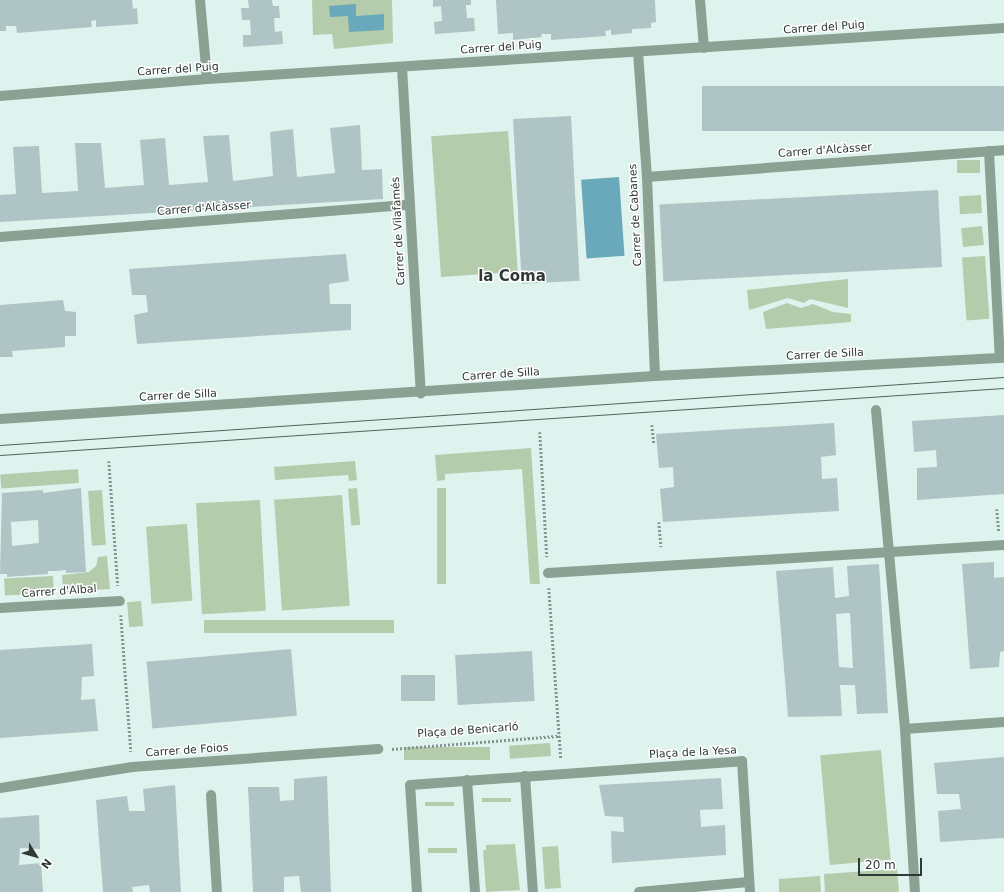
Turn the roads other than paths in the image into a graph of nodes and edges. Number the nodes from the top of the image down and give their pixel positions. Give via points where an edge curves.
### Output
1 (200, 0) edge
2 (700, 0) edge
3 (1004, 28) edge
4 (704, 48) junction
5 (638, 52) junction
6 (402, 67) junction
7 (207, 79) junction
8 (0, 96) edge
9 (1004, 150) edge
10 (989, 151) junction
11 (647, 177) junction
12 (409, 206) junction
13 (0, 237) edge
14 (1002, 358) edge
15 (655, 376) junction
16 (421, 393) junction
17 (876, 410) dead end
18 (0, 419) edge
19 (1002, 545) edge
20 (890, 552) junction
21 (548, 573) road end
22 (120, 601) dead end
23 (0, 608) edge
24 (1004, 722) edge
25 (905, 729) junction
26 (378, 749) road end
27 (526, 776) junction
28 (467, 780) junction
29 (0, 788) edge
30 (211, 795) dead end
31 (750, 887) edge
32 (217, 892) edge
33 (417, 892) edge
34 (475, 892) edge
35 (533, 892) edge
36 (639, 892) edge
37 (915, 892) edge

1 - 7 street
2 - 4 street
3 - 4 street, Carrer del Puig
4 - 5 street, Carrer del Puig
5 - 6 street, Carrer del Puig
5 - 11 street, Carrer de Cabanes
6 - 7 street, Carrer del Puig
6 - 12 street, Carrer de Vilafamés
7 - 8 street, Carrer del Puig
9 - 10 street, Carrer d'Alcàsser
10 - 11 street, Carrer d'Alcàsser
10 - 14 street
11 - 15 street, Carrer de Cabanes
12 - 13 street, Carrer d'Alcàsser
12 - 16 street, Carrer de Vilafamés
14 - 15 street, Carrer de Silla
15 - 16 street, Carrer de Silla
16 - 18 street, Carrer de Silla
17 - 20 street
19 - 20 street
20 - 21 street
20 - 25 street
22 - 23 street, Carrer d'Albal
24 - 25 street
25 - 37 street
26 - 29 street, Carrer de Foios via 132,767
27 - 28 street
27 - 31 street, Plaça de la Yesa via 742,761
27 - 35 street
28 - 33 street via 410,785
28 - 34 street
30 - 32 street
31 - 36 street, Plaça de la Yesa

